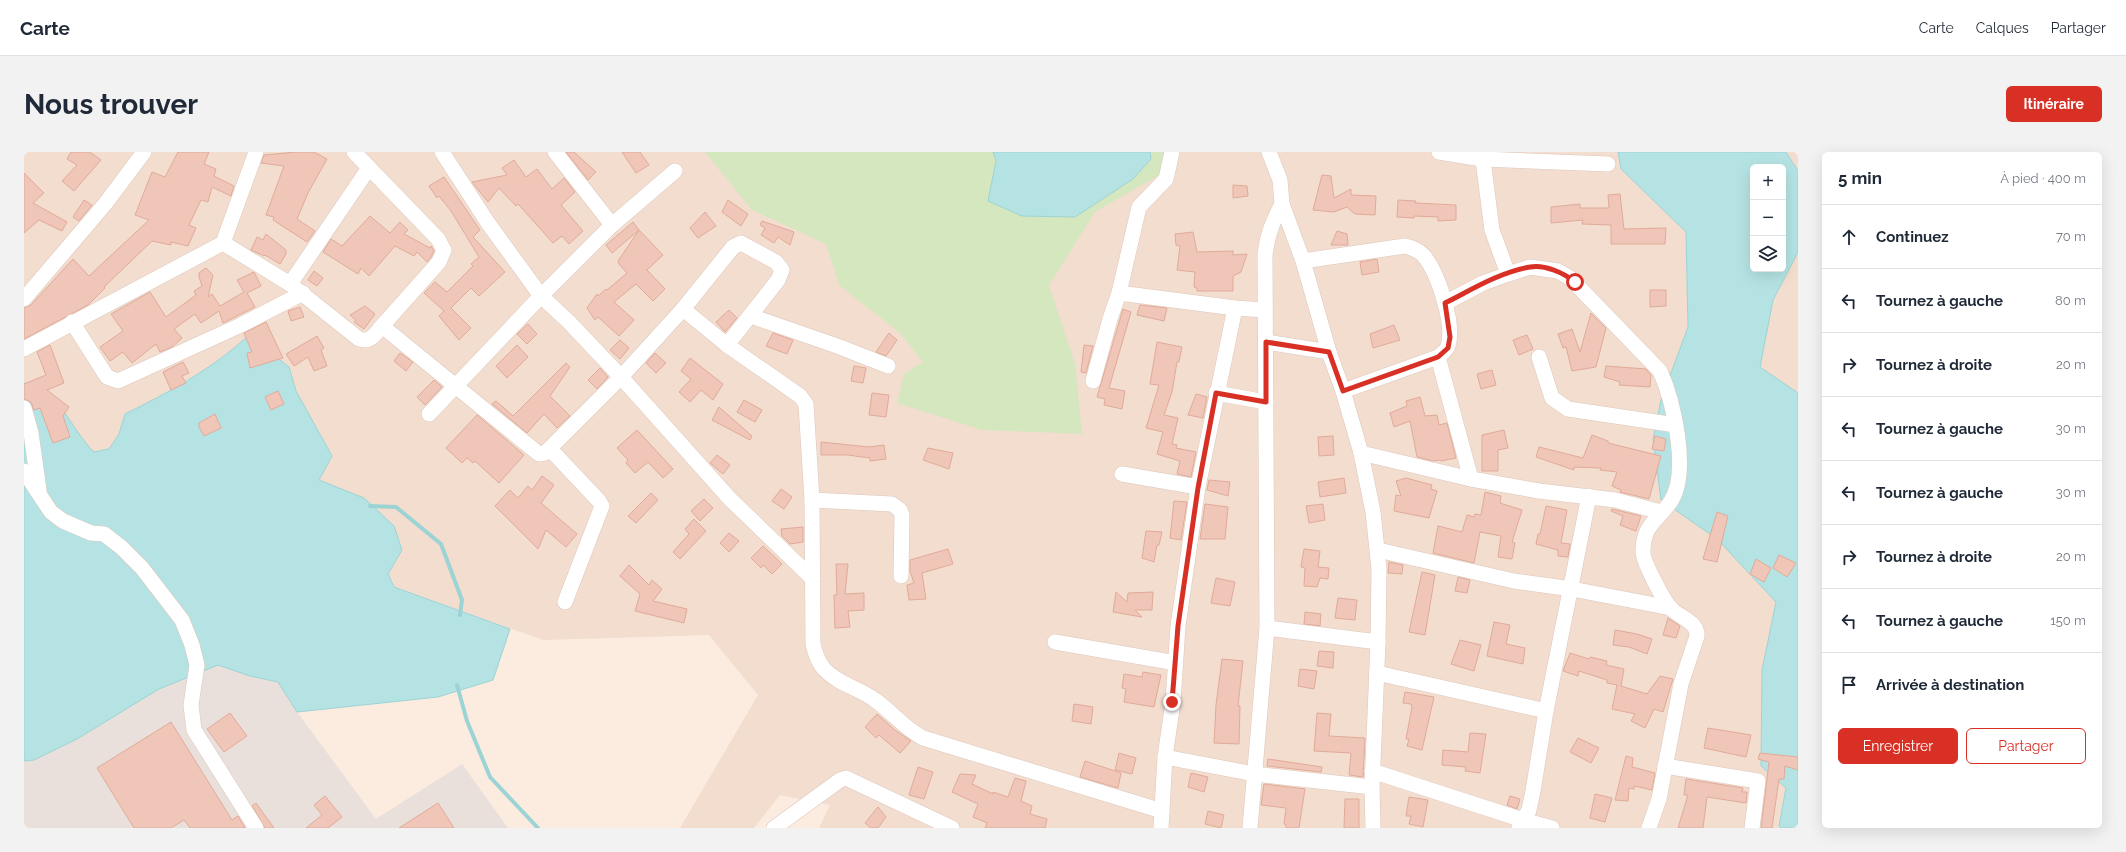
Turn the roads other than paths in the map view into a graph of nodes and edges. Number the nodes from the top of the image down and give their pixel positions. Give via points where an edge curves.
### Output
1 (144, 152) edge
2 (256, 152) edge
3 (355, 152) edge
4 (442, 152) edge
5 (555, 152) edge
6 (1172, 152) edge
7 (1269, 152) edge
8 (1439, 152) edge
9 (1482, 156) edge
10 (1608, 164) dead end
11 (369, 168) junction
12 (675, 171) dead end
13 (1282, 204) junction
14 (612, 225) junction
15 (223, 243) junction
16 (1303, 261) junction
17 (1508, 274) junction
18 (290, 284) junction
19 (303, 293) junction
20 (1119, 293) junction
21 (541, 296) junction
22 (24, 299) edge
23 (1445, 303) junction
24 (1235, 308) junction
25 (683, 309) junction
26 (1265, 310) junction
27 (751, 316) junction
28 (72, 322) junction
29 (382, 326) junction
30 (1266, 342) junction
31 (727, 345) junction
32 (24, 349) edge
33 (1329, 352) junction
34 (1438, 357) junction
35 (1539, 357) dead end
36 (888, 366) dead end
37 (621, 377) junction
38 (1093, 381) dead end
39 (456, 386) junction
40 (1343, 391) junction
41 (1216, 393) junction
42 (1266, 402) junction
43 (24, 408) edge
44 (430, 414) dead end
45 (1676, 425) junction
46 (550, 449) junction
47 (1361, 453) junction
48 (24, 471) edge
49 (1122, 474) dead end
50 (1471, 478) junction
51 (1198, 488) junction
52 (40, 495) junction
53 (1589, 496) junction
54 (812, 500) junction
55 (1661, 512) junction
56 (1378, 550) junction
57 (901, 576) dead end
58 (813, 579) junction
59 (1572, 589) junction
60 (565, 602) dead end
61 (1671, 608) junction
62 (1267, 628) junction
63 (1055, 642) dead end
64 (1378, 642) junction
65 (1176, 663) junction
66 (1377, 674) junction
67 (1546, 711) junction
68 (1165, 757) junction
69 (1665, 766) junction
70 (1372, 771) junction
71 (1254, 774) junction
72 (1372, 787) junction
73 (1162, 811) junction
74 (1521, 824) edge
75 (256, 828) edge
76 (774, 828) edge
77 (952, 828) edge
78 (1161, 828) edge
79 (1250, 828) edge
80 (1373, 828) edge
81 (1552, 828) edge
82 (1649, 828) edge
83 (1752, 828) edge

1 - 22 street via 105,204
2 - 15 street
3 - 11 street
4 - 21 street via 488,223
5 - 14 street
6 - 20 street via 1166,179 1139,207
7 - 13 street via 1280,180
8 - 9 street
9 - 10 street
9 - 17 street via 1492,230
11 - 18 street
11 - 29 street via 438,239 444,250 439,262
12 - 14 street
13 - 16 street
13 - 26 street via 1267,238
14 - 21 street
15 - 18 street
15 - 28 street
16 - 23 street via 1405,246 1423,255
16 - 33 street
17 - 23 street via 1483,283
17 - 45 street via 1530,267 1558,272 1570,278 1660,371
18 - 19 street
19 - 28 street via 241,325 118,381 107,377
19 - 29 street via 359,339 371,339
20 - 24 street
20 - 38 street
21 - 37 street
21 - 39 street
23 - 34 street via 1450,337 1448,348
24 - 26 street
24 - 41 street
25 - 27 street via 733,247 741,243 776,262 782,270 778,280
25 - 31 street
25 - 37 street
26 - 30 street
27 - 31 street
27 - 36 street
28 - 32 street
29 - 39 street
30 - 33 street
30 - 42 street
31 - 54 street via 804,399
33 - 40 street
34 - 40 street
34 - 50 street
35 - 45 street via 1552,398 1568,409
37 - 46 street
37 - 58 street via 730,499
39 - 44 street
39 - 46 street via 539,454
40 - 47 street
41 - 42 street
41 - 51 street
42 - 62 street
43 - 52 street via 31,433
45 - 55 street via 1679,467 1677,488 1672,500
46 - 60 street via 602,506
47 - 50 street
47 - 56 street
48 - 52 street
49 - 51 street
50 - 53 street via 1539,491
51 - 65 street via 1178,626
52 - 75 street via 51,512 63,521 91,533 104,534 121,547 142,568 182,620 197,665 191,705 194,730
53 - 55 street
53 - 59 street
54 - 57 street via 896,506 902,515
54 - 58 street
55 - 61 street via 1649,527 1643,552 1644,562
56 - 59 street via 1514,580
56 - 64 street
58 - 73 street via 813,644 823,668 834,678 874,699 916,734
59 - 61 street
59 - 67 street
61 - 69 street via 1698,630 1681,684
62 - 64 street
62 - 71 street
63 - 65 street
64 - 66 street
65 - 68 street
66 - 67 street
66 - 70 street
67 - 74 street via 1529,810
68 - 71 street
68 - 73 street
69 - 82 street via 1657,808
69 - 83 street via 1758,781
70 - 72 street
70 - 74 street
71 - 72 street
71 - 79 street
72 - 80 street
73 - 78 street
74 - 81 street
76 - 77 street via 846,778

